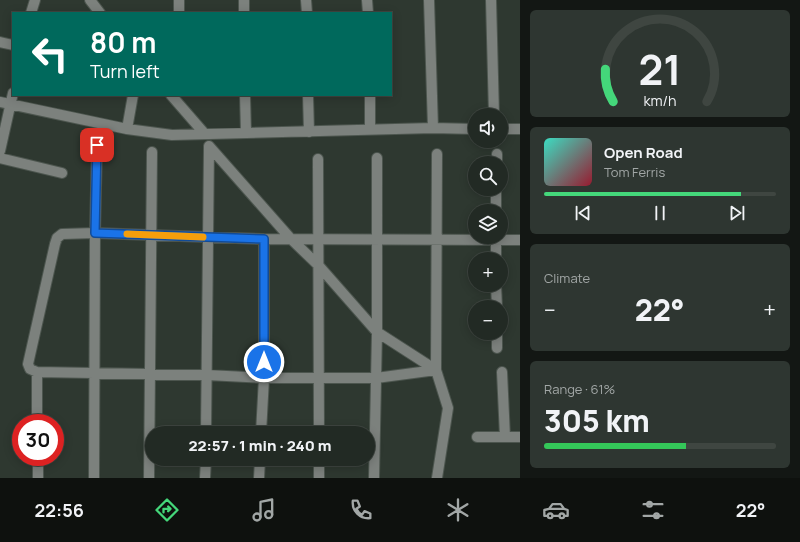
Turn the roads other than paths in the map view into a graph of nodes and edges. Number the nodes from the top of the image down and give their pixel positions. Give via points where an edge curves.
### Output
1 (35, 0) edge
2 (90, 0) edge
3 (179, 0) edge
4 (244, 0) edge
5 (306, 0) edge
6 (367, 0) edge
7 (429, 0) edge
8 (492, 0) edge
9 (31, 12) edge
10 (99, 12) edge
11 (179, 12) edge
12 (244, 12) edge
13 (307, 12) edge
14 (368, 12) edge
15 (0, 42) edge
16 (12, 45) edge
17 (12, 96) edge
18 (133, 96) edge
19 (245, 96) edge
20 (308, 96) edge
21 (370, 96) edge
22 (180, 100) edge
23 (0, 102) edge
24 (11, 104) junction
25 (494, 108) edge
26 (433, 128) junction
27 (127, 129) junction
28 (468, 129) edge
29 (508, 129) edge
30 (520, 129) edge
31 (370, 130) junction
32 (309, 132) junction
33 (204, 133) junction
34 (246, 133) junction
35 (97, 145) dead end
36 (0, 151) edge
37 (152, 152) dead end
38 (437, 154) dead end
39 (0, 158) edge
40 (377, 158) dead end
41 (318, 159) dead end
42 (62, 173) dead end
43 (95, 233) junction
44 (152, 235) junction
45 (207, 237) junction
46 (468, 238) edge
47 (264, 239) junction
48 (291, 239) junction
49 (318, 239) junction
50 (377, 239) junction
51 (436, 239) junction
52 (508, 239) edge
53 (520, 240) edge
54 (319, 266) junction
55 (377, 332) junction
56 (497, 340) edge
57 (497, 348) dead end
58 (436, 370) junction
59 (37, 372) junction
60 (502, 372) dead end
61 (94, 373) junction
62 (150, 374) junction
63 (207, 375) junction
64 (264, 378) junction
65 (319, 378) junction
66 (376, 378) junction
67 (37, 414) edge
68 (206, 426) edge
69 (261, 426) edge
70 (319, 426) edge
71 (477, 437) dead end
72 (505, 437) junction
73 (520, 437) edge
74 (38, 466) edge
75 (206, 466) edge
76 (260, 466) edge
77 (319, 466) edge
78 (38, 478) edge
79 (94, 478) edge
80 (149, 478) edge
81 (205, 478) edge
82 (259, 478) edge
83 (319, 478) edge
84 (374, 478) edge
85 (437, 478) edge

1 - 9 street
2 - 10 street
3 - 11 street
4 - 12 street
5 - 13 street
6 - 14 street
7 - 26 street
8 - 25 street
15 - 16 street
17 - 24 street
18 - 27 street
19 - 34 street
20 - 32 street
21 - 31 street
22 - 33 street
23 - 24 street
24 - 27 street
24 - 36 street
26 - 28 street
26 - 31 street
27 - 33 street via 172,135
29 - 30 street
31 - 32 street
32 - 34 street
33 - 34 street
35 - 43 street
37 - 44 street
38 - 51 street
39 - 42 street
40 - 50 street
41 - 49 street
43 - 44 street
43 - 59 street via 62,234 57,238 28,364 30,369
43 - 61 street
44 - 45 street
44 - 62 street
45 - 47 street
45 - 48 street via 209,146
45 - 63 street
46 - 51 street
47 - 48 street
47 - 64 street
48 - 49 street
48 - 54 street
49 - 50 street
49 - 54 street
50 - 51 street
50 - 55 street
51 - 58 street
52 - 53 street
54 - 55 street
54 - 65 street
55 - 58 street
55 - 66 street
56 - 57 street
58 - 66 street
58 - 85 street via 448,408
59 - 61 street
59 - 67 street
60 - 72 street
61 - 62 street
61 - 79 street
62 - 63 street
62 - 80 street
63 - 64 street
63 - 68 street
64 - 65 street
64 - 69 street
65 - 66 street
65 - 70 street
66 - 84 street
71 - 72 street
72 - 73 street
74 - 78 street
75 - 81 street
76 - 82 street
77 - 83 street

